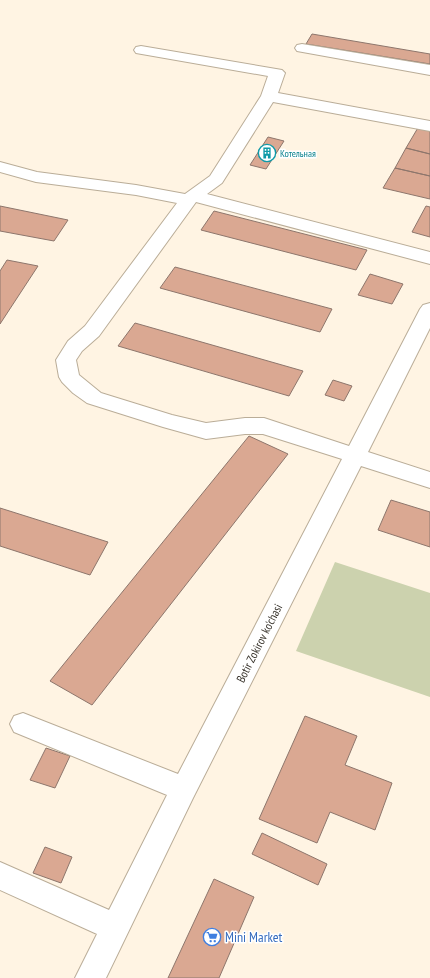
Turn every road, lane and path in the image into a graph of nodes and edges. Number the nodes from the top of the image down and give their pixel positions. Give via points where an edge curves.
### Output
1 (302, 48) dead end
2 (141, 50) dead end
3 (430, 70) edge
4 (269, 96) junction
5 (430, 126) edge
6 (0, 167) edge
7 (190, 198) junction
8 (430, 258) edge
9 (430, 309) edge
10 (354, 456) junction
11 (430, 480) edge
12 (23, 724) dead end
13 (184, 789) junction
14 (0, 876) edge
15 (115, 927) junction
16 (90, 978) edge

1 - 3 street
2 - 4 street via 277,73
4 - 5 street
4 - 7 street via 216,179
6 - 7 street via 36,177
7 - 8 street
7 - 10 street via 92,331 75,346 66,360 69,377 94,398 170,422 206,431 264,426
9 - 10 street, Botir Zokirov ko'chasi
10 - 11 street
10 - 13 street, Botir Zokirov ko'chasi
12 - 13 street
13 - 15 street, Botir Zokirov ko'chasi
14 - 15 street
15 - 16 street, Botir Zokirov ko'chasi

